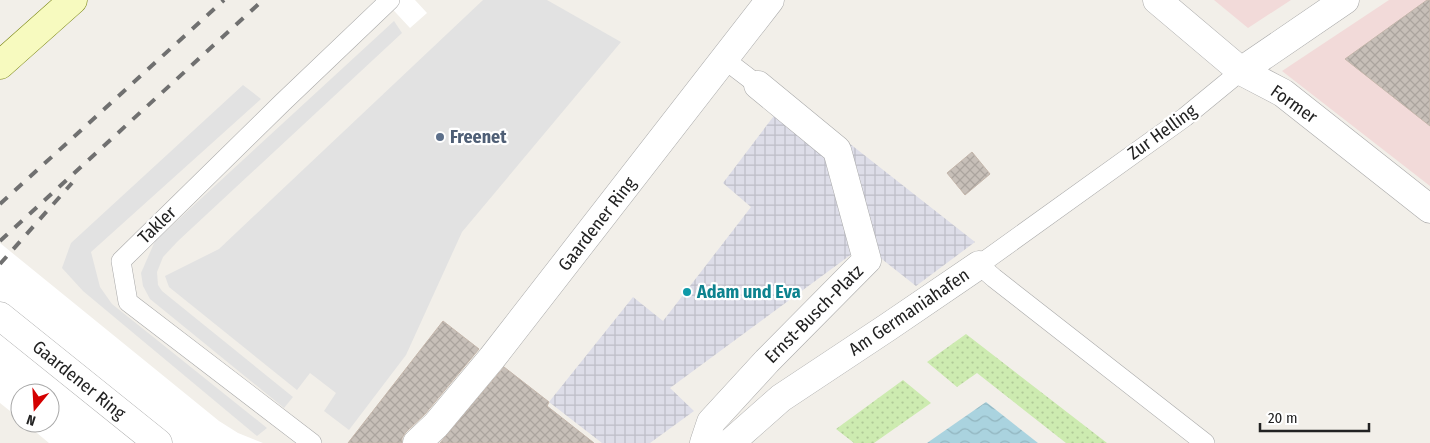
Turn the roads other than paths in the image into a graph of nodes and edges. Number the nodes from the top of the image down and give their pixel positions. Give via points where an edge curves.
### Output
1 (73, 0) edge
2 (390, 0) edge
3 (770, 0) edge
4 (1157, 0) edge
5 (1345, 0) edge
6 (724, 59) junction
7 (0, 65) edge
8 (1241, 71) junction
9 (758, 85) joint
10 (1430, 209) edge
11 (979, 265) junction
12 (0, 316) edge
13 (158, 443) edge
14 (312, 443) edge
15 (417, 443) edge
16 (704, 443) edge
17 (730, 443) edge
18 (1204, 443) edge

1 - 7 main road
2 - 14 lane, Takler via 121,261 128,302
3 - 6 street, Gaardener Ring
4 - 8 street, Former
5 - 8 street, Zur Helling
6 - 9 lane
6 - 15 street, Gaardener Ring via 492,358
8 - 10 street, Former via 1283,93
8 - 11 lane, Zur Helling via 1185,117
9 - 16 street, Ernst-Busch-Platz via 837,150 868,260 711,422
11 - 17 street, Am Germaniahafen via 781,398
11 - 18 lane, Am Germaniahafen
12 - 13 street, Gaardener Ring

